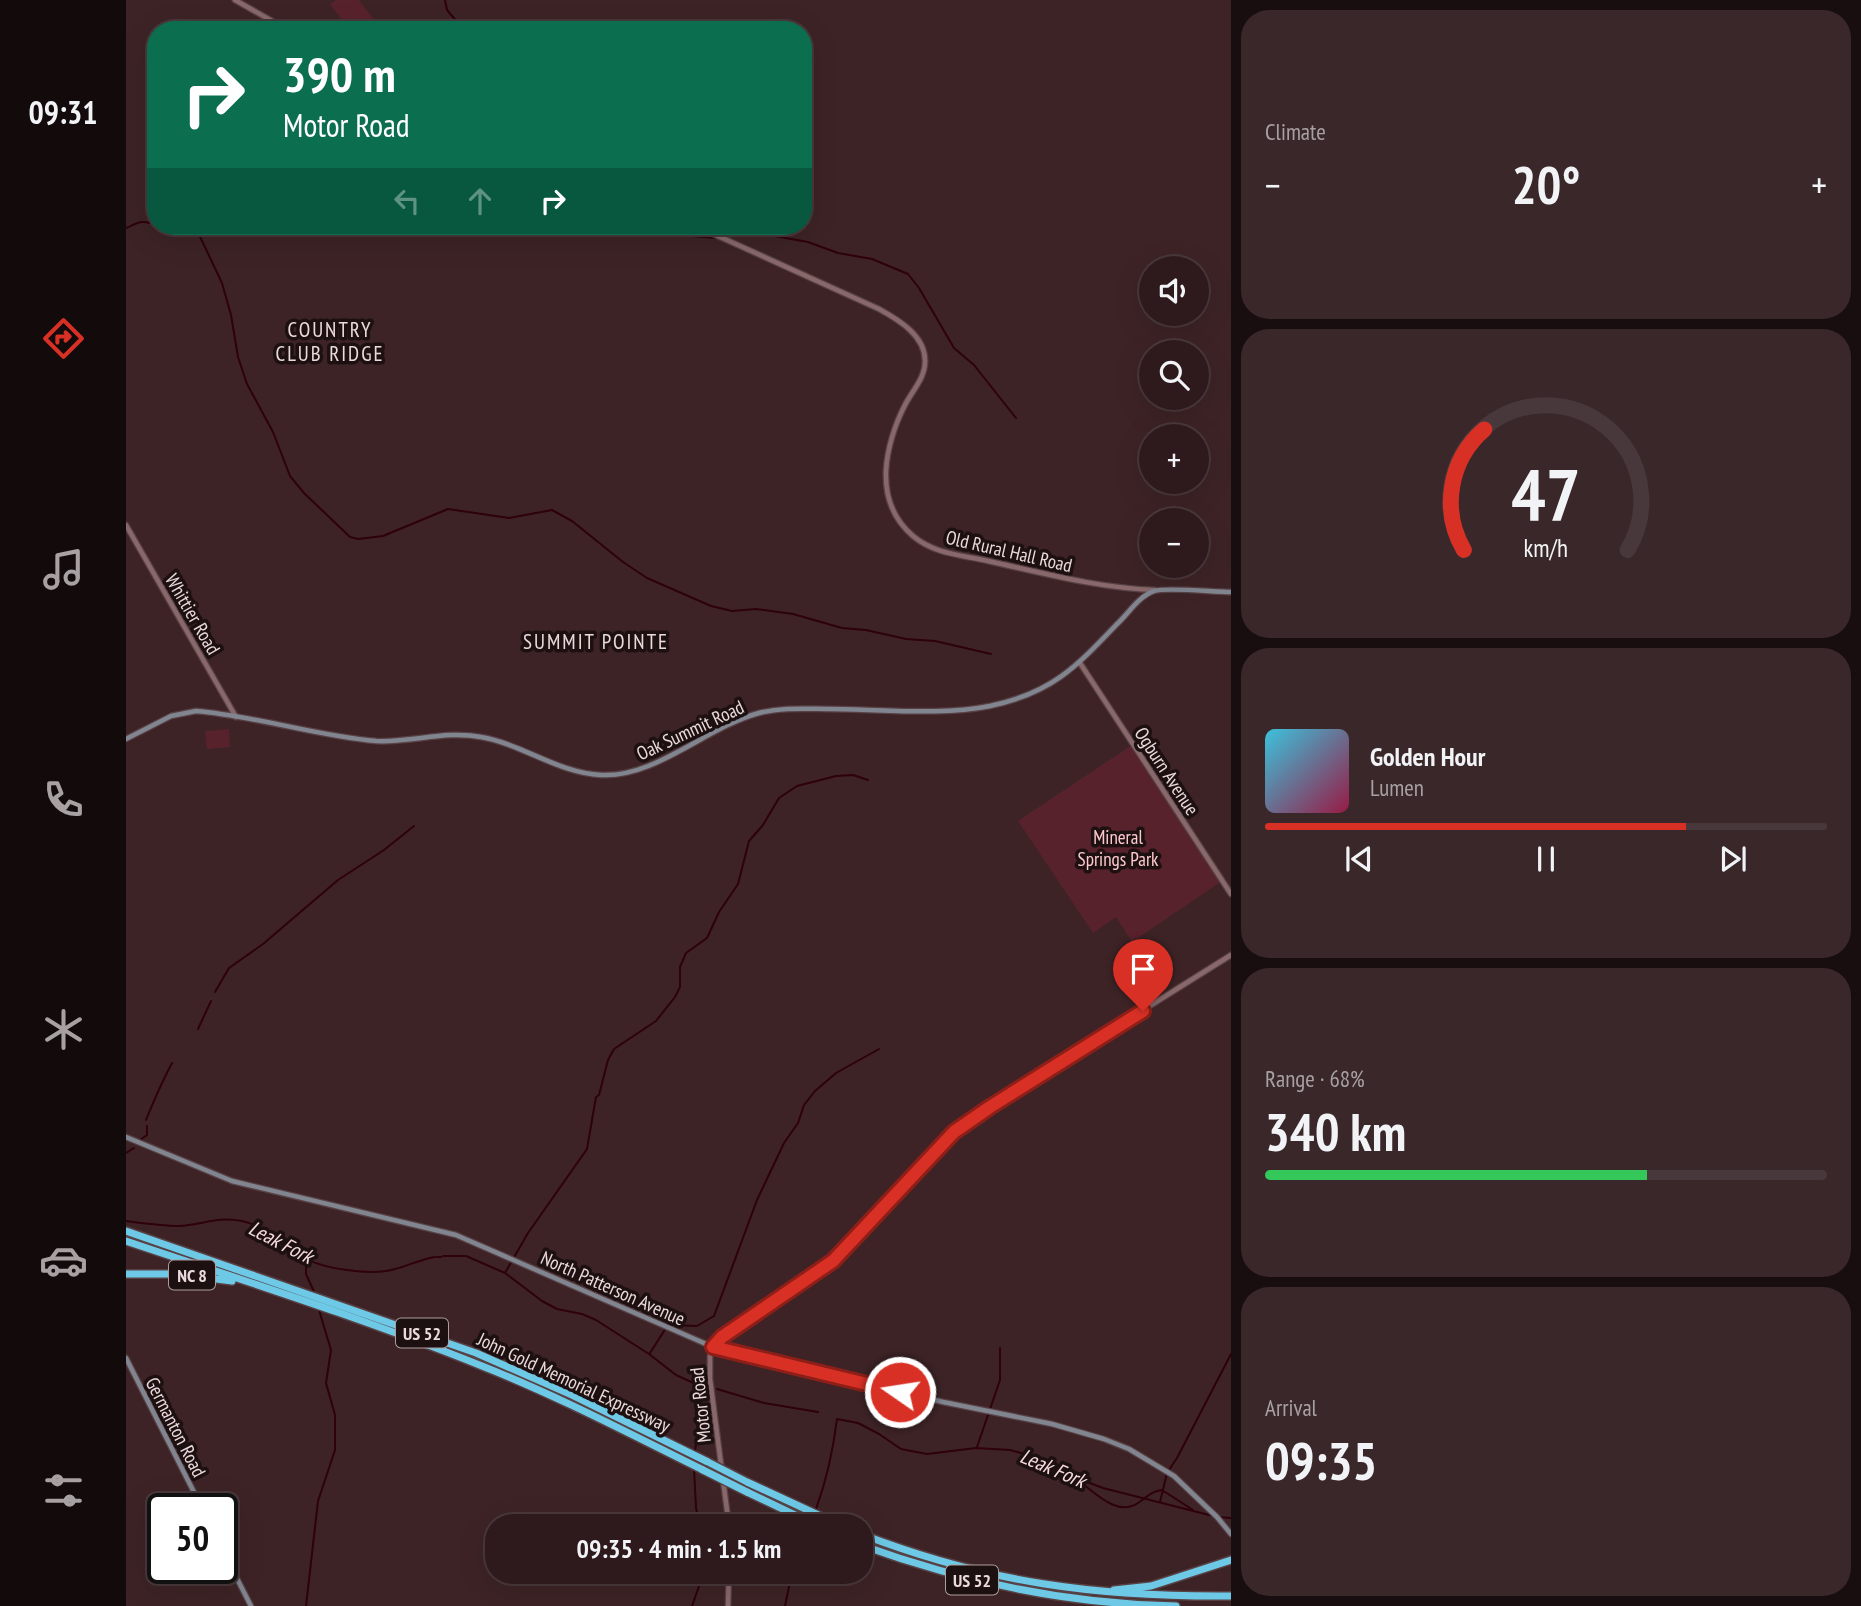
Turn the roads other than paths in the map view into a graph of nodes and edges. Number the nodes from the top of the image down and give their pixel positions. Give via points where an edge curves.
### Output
1 (235, 0) edge
2 (272, 21) edge
3 (716, 235) edge
4 (126, 526) edge
5 (1156, 590) junction
6 (1231, 592) edge
7 (1080, 663) junction
8 (236, 717) junction
9 (126, 739) edge
10 (1231, 894) edge
11 (1231, 955) edge
12 (126, 1137) edge
13 (126, 1231) edge
14 (126, 1241) edge
15 (126, 1274) edge
16 (257, 1286) junction
17 (713, 1347) junction
18 (126, 1358) edge
19 (194, 1493) edge
20 (727, 1514) edge
21 (793, 1514) edge
22 (816, 1514) edge
23 (1231, 1534) edge
24 (873, 1538) edge
25 (873, 1549) edge
26 (1231, 1560) edge
27 (238, 1580) edge
28 (729, 1584) edge
29 (1088, 1591) junction
30 (1231, 1597) edge
31 (1087, 1601) junction
32 (251, 1606) edge
33 (728, 1606) edge
34 (1115, 1606) edge
35 (1176, 1606) edge

1 - 2 street
3 - 5 street, Old Rural Hall Road via 879,309 917,337 925,362 922,377 892,435 886,470 888,500 895,517 915,538 940,551 1104,587
4 - 8 street, Whittier Road
5 - 6 main road, Old Rural Hall Road
5 - 7 main road, Oak Summit Road
7 - 8 main road, Oak Summit Road via 1040,689 971,710 804,709 758,714 727,724 656,763 611,775 570,769 484,737 443,734 380,741
7 - 10 street, Ogburn Avenue
8 - 9 main road, Oak Summit Road via 190,711 165,718
11 - 17 street, Motor Road via 954,1132 833,1261
12 - 17 main road, North Patterson Avenue via 232,1181 456,1235
13 - 22 highway, John Gold Memorial Expressway / US 52, bridge via 476,1353
14 - 16 highway, John Gold Memorial Expressway / US 52
15 - 16 highway, NC 8 via 178,1274
16 - 21 highway, John Gold Memorial Expressway / US 52, bridge via 494,1371
17 - 20 street, Motor Road via 710,1379
17 - 23 main road, North Patterson Avenue via 1104,1439 1174,1476
18 - 19 main road, Germanton Road
24 - 29 highway, US 52 via 958,1567
25 - 31 highway, US 52 via 982,1582
26 - 29 highway via 1151,1586
27 - 32 main road
28 - 33 street
29 - 30 highway, US 52
31 - 34 highway
31 - 35 highway, US 52

